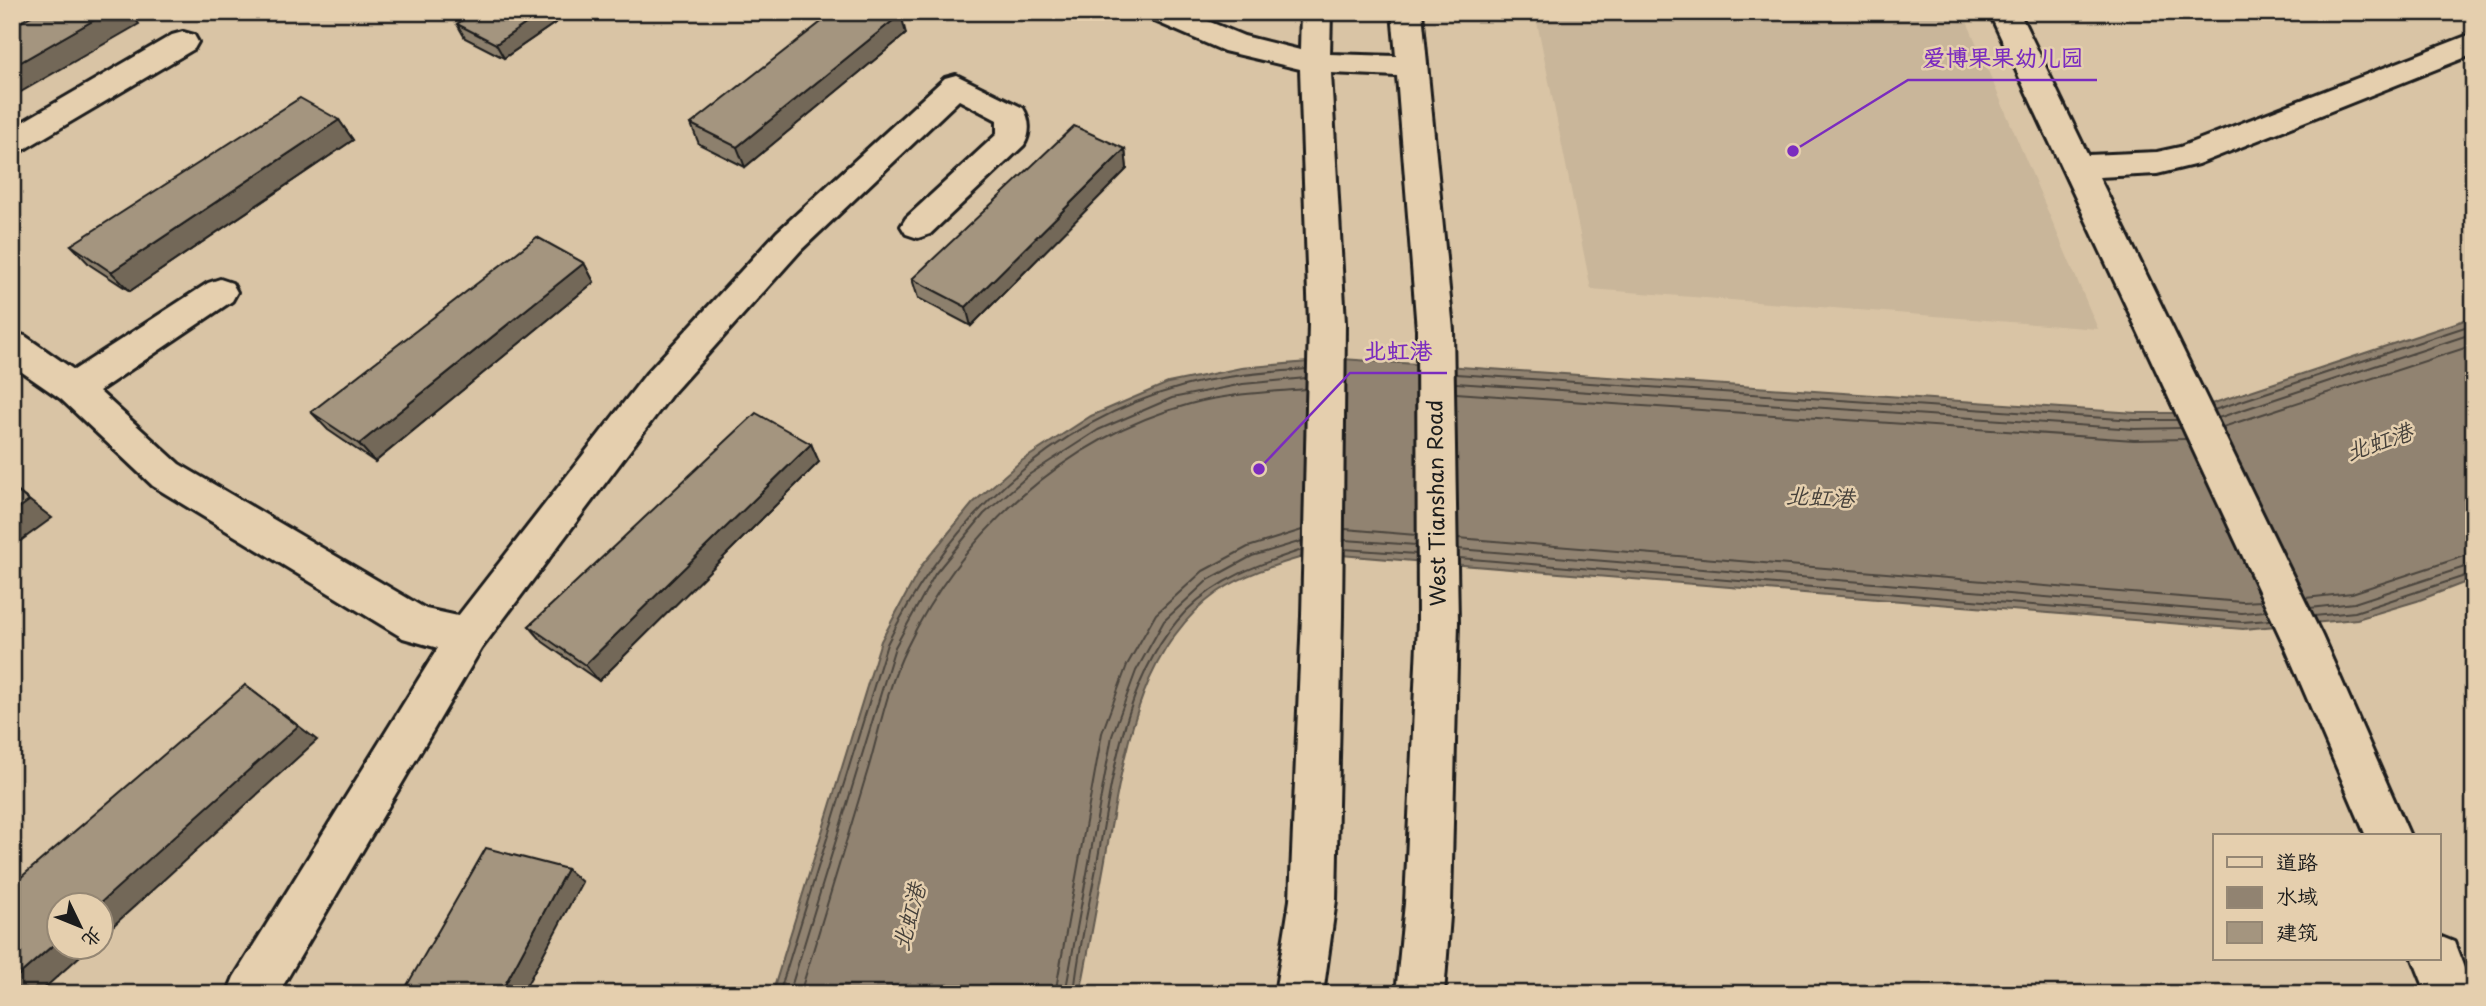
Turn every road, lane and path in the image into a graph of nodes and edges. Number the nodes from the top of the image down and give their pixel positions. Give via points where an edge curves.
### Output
1 (1160, 12) edge
2 (1316, 12) edge
3 (1407, 12) edge
4 (2004, 12) edge
5 (183, 43) dead end
6 (2474, 43) edge
7 (1315, 63) junction
8 (1412, 67) junction
9 (12, 142) edge
10 (2077, 167) junction
11 (918, 226) dead end
12 (220, 292) dead end
13 (12, 346) edge
14 (74, 389) junction
15 (467, 636) junction
16 (2387, 834) edge
17 (2437, 960) edge
18 (251, 994) edge
19 (1300, 994) edge
20 (1420, 994) edge
21 (2451, 994) edge

1 - 7 main road via 1235,44
2 - 7 main road
3 - 8 main road, West Tianshan Road
4 - 10 main road
5 - 9 main road
6 - 10 main road via 2187,156 2157,163
7 - 8 main road
7 - 19 main road via 1327,323 1313,900
8 - 20 main road, West Tianshan Road via 1435,330 1438,622 1429,903
10 - 16 main road via 2307,649
11 - 15 main road via 1013,137 1012,115 956,85 789,241 659,384
12 - 14 main road
13 - 14 main road
14 - 15 main road via 166,475 417,625
15 - 18 main road
17 - 21 main road

